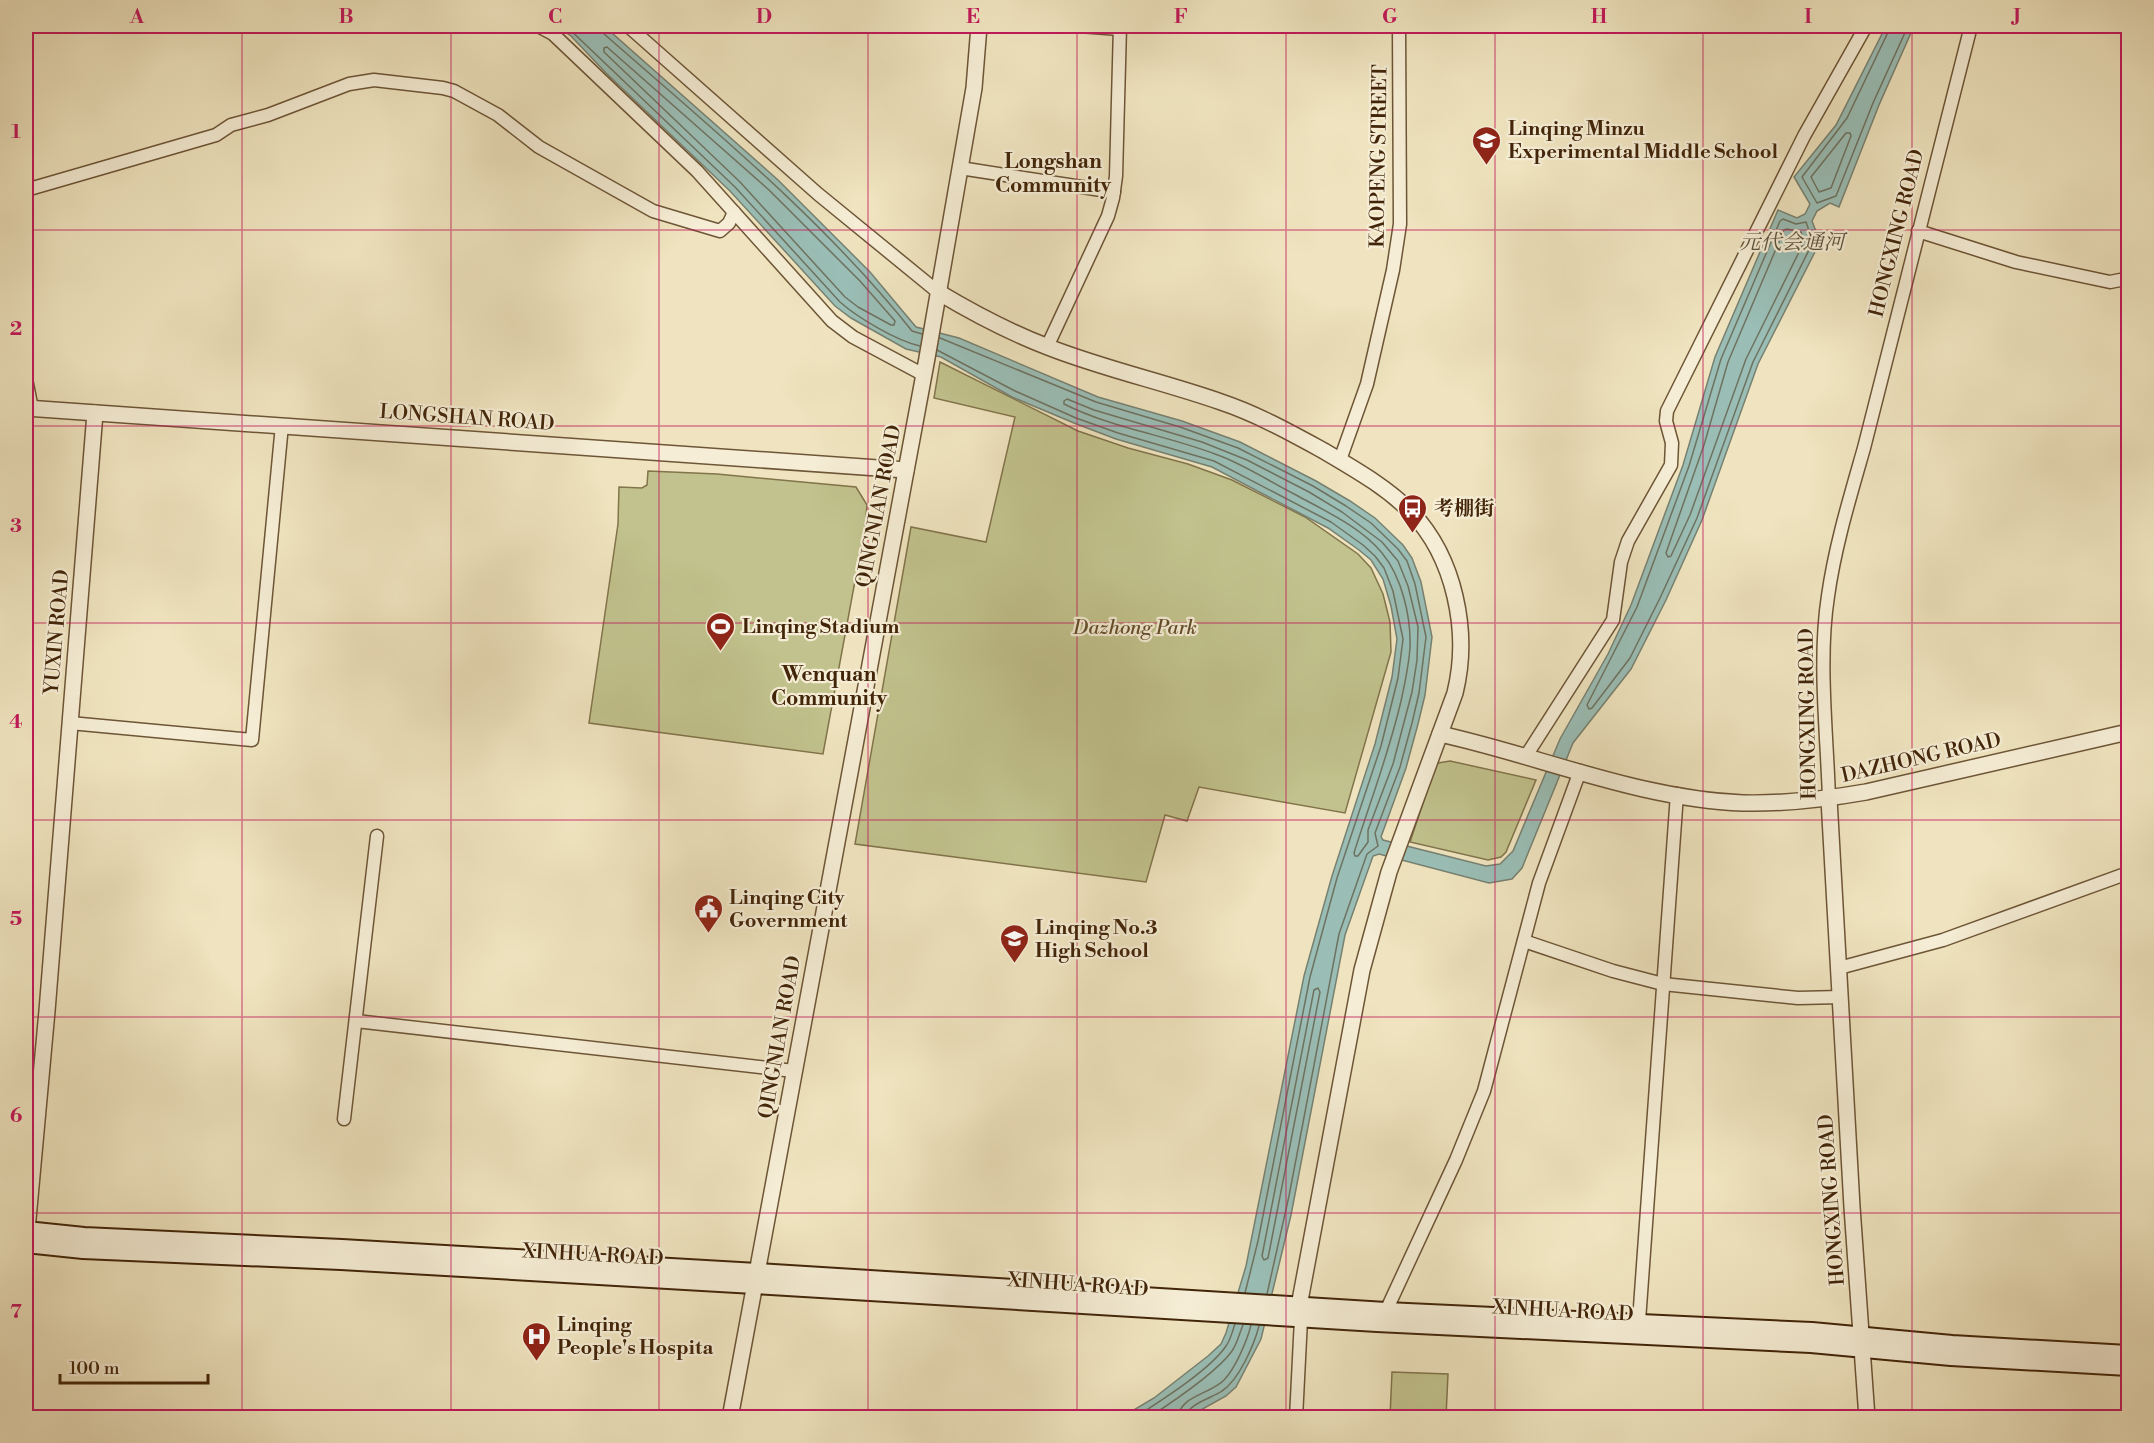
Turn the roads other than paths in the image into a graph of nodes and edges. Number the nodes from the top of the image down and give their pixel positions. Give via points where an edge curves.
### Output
1 (538, 26) edge
2 (628, 26) edge
3 (977, 26) edge
4 (1079, 26) edge
5 (1399, 26) edge
6 (1866, 26) edge
7 (1971, 26) edge
8 (1120, 27) edge
9 (960, 168) junction
10 (26, 190) edge
11 (1114, 192) junction
12 (734, 212) junction
13 (1918, 231) junction
14 (2128, 282) edge
15 (938, 292) junction
16 (1047, 347) junction
17 (924, 375) junction
18 (26, 379) edge
19 (28, 408) edge
20 (95, 413) junction
21 (282, 425) junction
22 (1340, 460) junction
23 (906, 470) junction
24 (70, 723) junction
25 (2128, 732) edge
26 (1440, 734) junction
27 (1526, 756) junction
28 (1580, 771) junction
29 (1677, 794) junction
30 (1829, 799) junction
31 (377, 836) dead end
32 (2128, 873) edge
33 (1524, 941) junction
34 (1839, 968) junction
35 (1663, 984) junction
36 (1840, 998) junction
37 (356, 1021) junction
38 (794, 1071) junction
39 (344, 1119) dead end
40 (26, 1237) edge
41 (26, 1250) edge
42 (755, 1278) junction
43 (1386, 1311) junction
44 (1293, 1312) junction
45 (1639, 1321) junction
46 (1862, 1342) junction
47 (2128, 1354) edge
48 (2128, 1367) edge
49 (730, 1418) edge
50 (1296, 1418) edge
51 (1867, 1418) edge

1 - 12 street via 553,34 698,171
2 - 15 street via 818,194
3 - 9 street, QINGNIAN ROAD via 974,88
4 - 8 street
5 - 22 street, KAOPENG STREET via 1400,224 1367,384
6 - 27 street via 1804,136 1666,411 1672,443 1671,465 1628,541 1613,620
7 - 13 street, HONGXING ROAD
8 - 11 street
9 - 11 street
9 - 15 street, QINGNIAN ROAD
10 - 12 street via 216,135 231,125 349,84 374,80 454,91 498,115 539,147 652,211 720,231
11 - 16 street via 1108,216
12 - 17 street via 832,321 853,337
13 - 14 street via 2016,262 2110,282
13 - 30 street, HONGXING ROAD via 1828,596 1824,646
15 - 16 street via 986,320
15 - 17 street, QINGNIAN ROAD
16 - 22 street via 1224,403
17 - 23 street, QINGNIAN ROAD
18 - 19 street
19 - 20 street, LONGSHAN ROAD
20 - 21 street, LONGSHAN ROAD
20 - 24 street, YUXIN ROAD
21 - 23 street, LONGSHAN ROAD
21 - 24 street via 252,740
22 - 26 street via 1408,509 1435,543 1444,565 1456,603 1461,642 1459,676
23 - 38 street, QINGNIAN ROAD
24 - 40 street, YUXIN ROAD
25 - 30 street, DAZHONG ROAD
26 - 27 street, DAZHONG ROAD
26 - 44 street via 1389,872 1362,970
27 - 28 street, DAZHONG ROAD
28 - 29 street, DAZHONG ROAD
28 - 33 street via 1539,883
29 - 30 street, DAZHONG ROAD via 1743,803
29 - 35 street
30 - 34 street, HONGXING ROAD
31 - 37 street
32 - 34 street via 1943,940
33 - 35 street
33 - 43 street via 1484,1090
34 - 36 street, HONGXING ROAD
35 - 36 street via 1798,998
35 - 45 street
36 - 46 street, HONGXING ROAD
37 - 38 street
37 - 39 street
38 - 42 street, QINGNIAN ROAD
40 - 41 street, YUXIN ROAD
40 - 42 main road, XINHUA ROAD via 83,1250
42 - 44 main road, XINHUA ROAD
42 - 49 street, QINGNIAN ROAD
43 - 44 main road, XINHUA ROAD
43 - 45 main road, XINHUA ROAD
44 - 46 main road, XINHUA ROAD via 1776,1342
44 - 50 street
45 - 46 main road, XINHUA ROAD
46 - 47 main road, XINHUA ROAD
46 - 48 main road, XINHUA ROAD via 1951,1357
46 - 51 street, HONGXING ROAD

